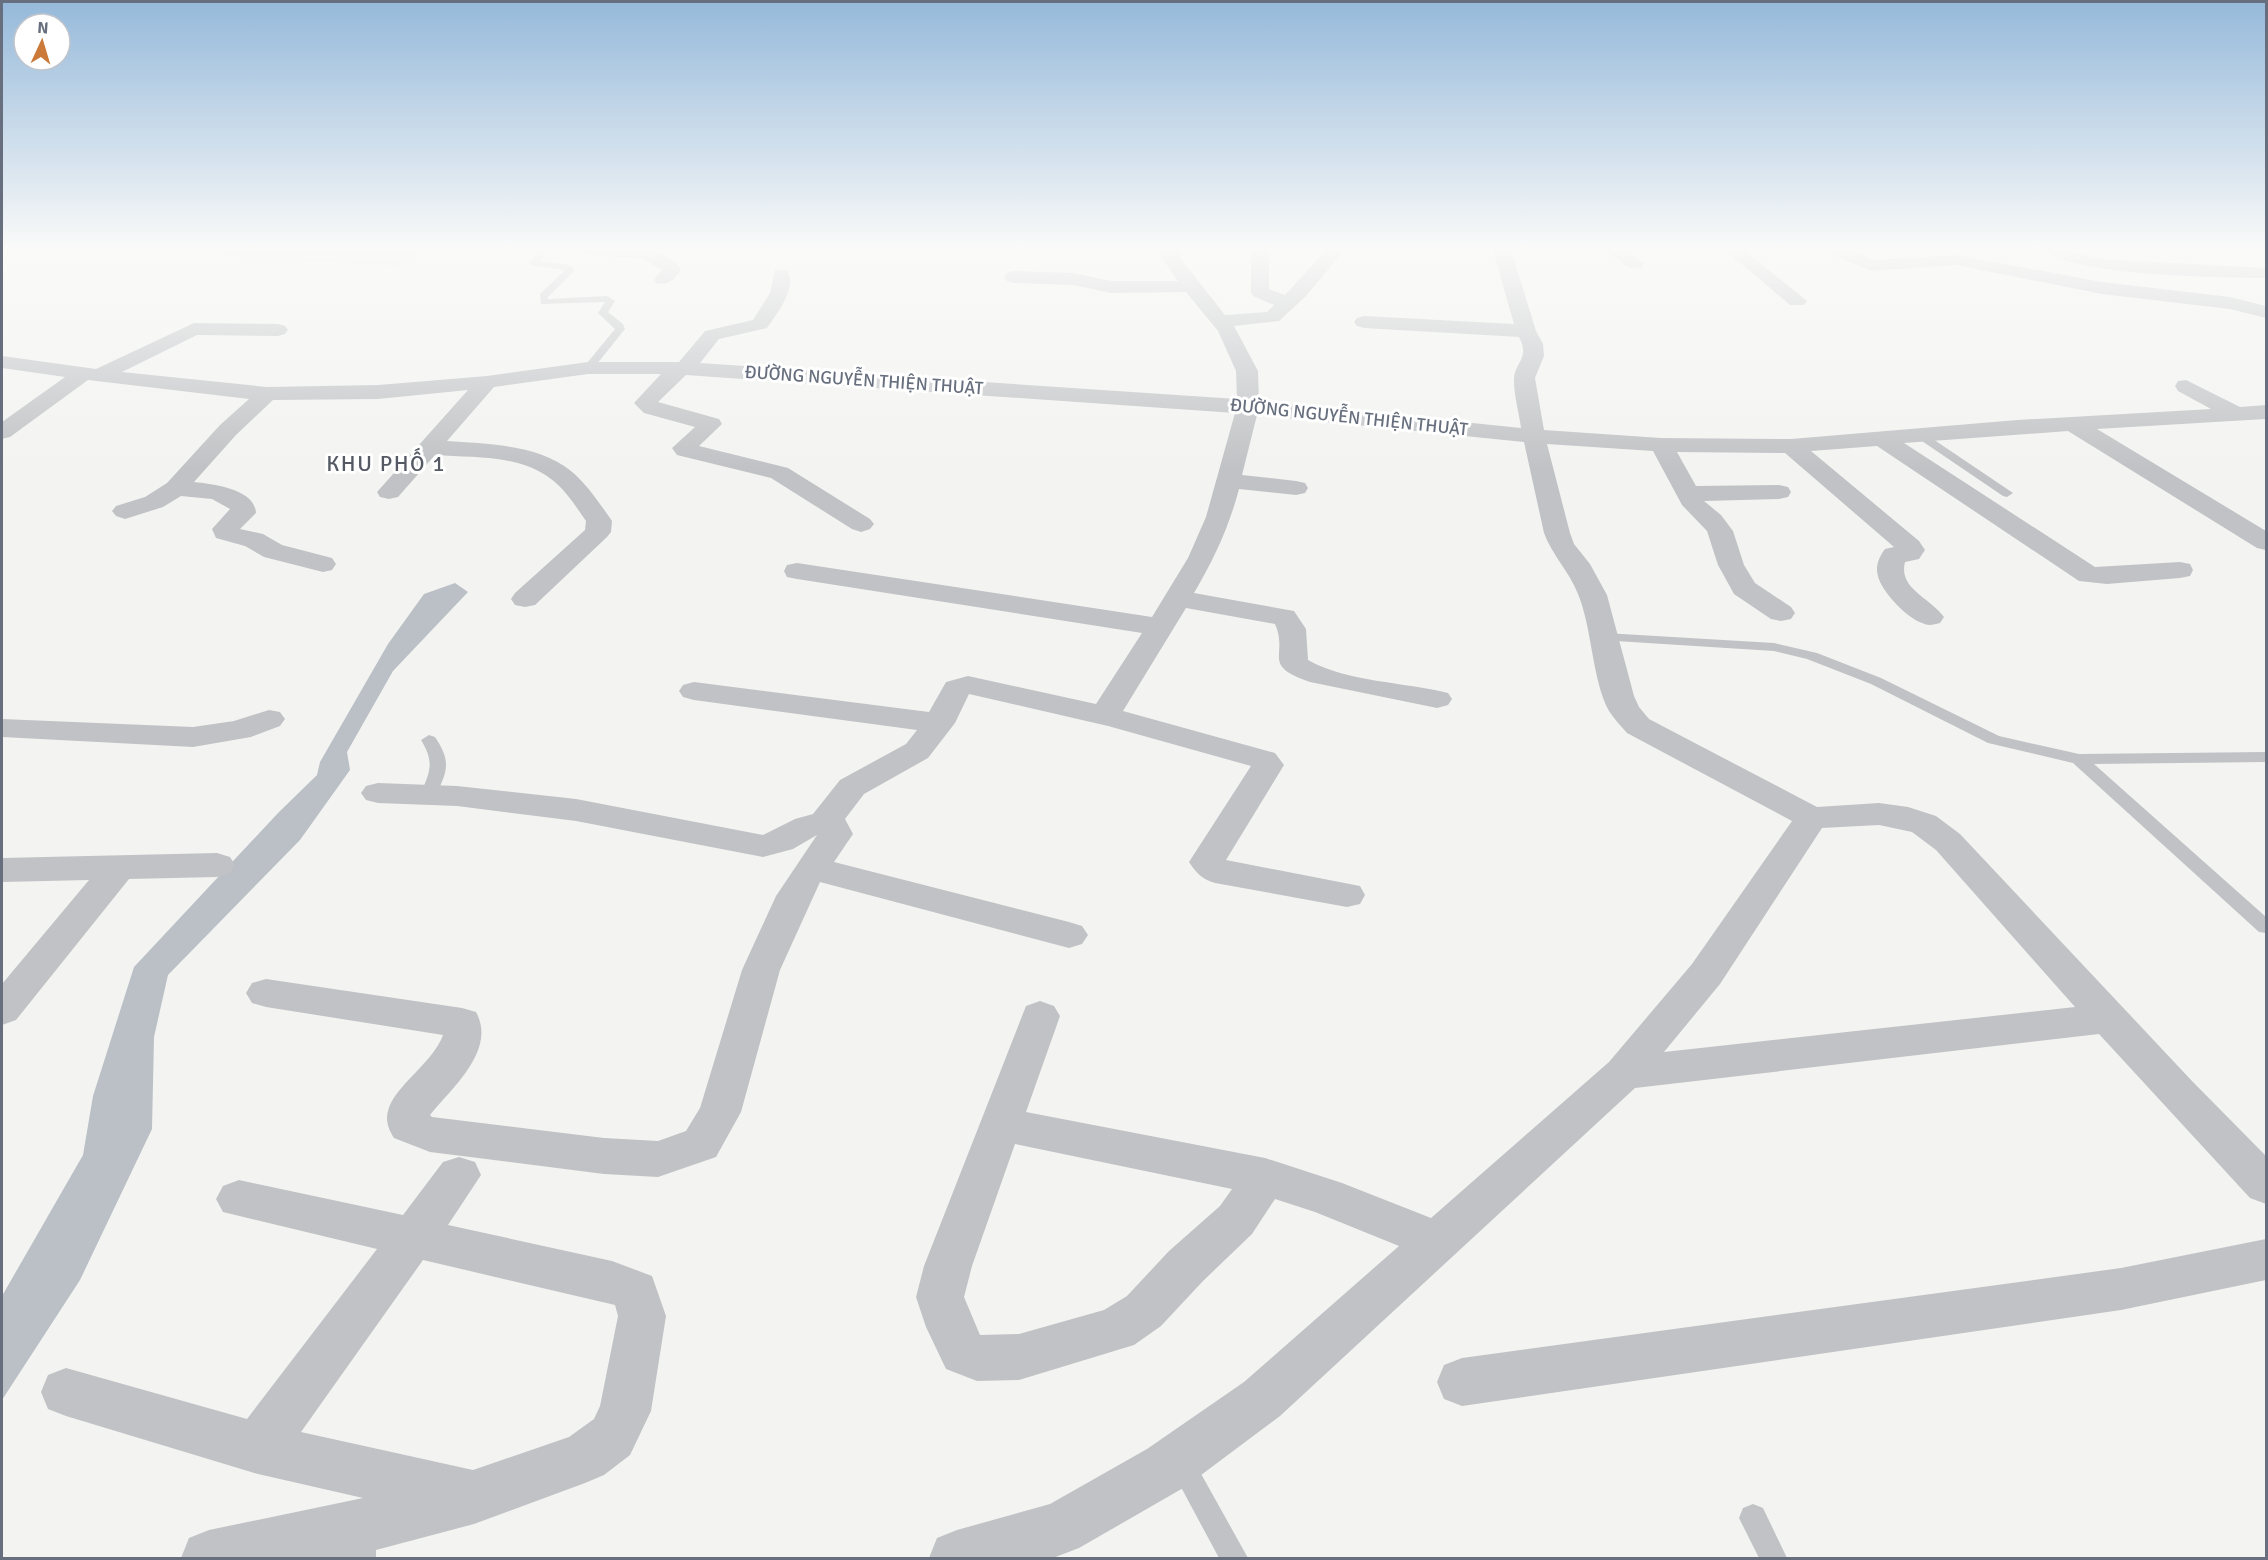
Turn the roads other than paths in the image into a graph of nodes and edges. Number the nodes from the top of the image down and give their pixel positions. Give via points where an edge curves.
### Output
1 (215, 323) edge
2 (616, 323) edge
3 (761, 323) edge
4 (1221, 323) edge
5 (1378, 323) edge
6 (1524, 323) edge
7 (207, 328) junction
8 (278, 330) dead end
9 (1526, 331) junction
10 (12, 363) edge
11 (588, 368) junction
12 (681, 369) junction
13 (93, 374) junction
14 (2, 377) edge
15 (487, 382) junction
16 (2186, 386) dead end
17 (267, 394) junction
18 (1248, 407) junction
19 (2266, 412) edge
20 (2237, 414) junction
21 (2073, 424) junction
22 (2, 432) edge
23 (1920, 435) junction
24 (1534, 436) junction
25 (1882, 439) junction
26 (1661, 446) junction
27 (1791, 446) junction
28 (429, 447) junction
29 (1228, 481) junction
30 (176, 488) junction
31 (1296, 488) dead end
32 (389, 492) dead end
33 (1779, 492) dead end
34 (2007, 493) dead end
35 (1687, 494) junction
36 (125, 511) dead end
37 (861, 524) dead end
38 (2266, 542) edge
39 (323, 564) dead end
40 (2180, 570) dead end
41 (797, 571) dead end
42 (1177, 597) junction
43 (525, 599) dead end
44 (1780, 613) dead end
45 (1930, 617) dead end
46 (1159, 627) junction
47 (1605, 637) junction
48 (694, 692) dead end
49 (1437, 699) dead end
50 (1104, 716) junction
51 (269, 718) dead end
52 (939, 723) junction
53 (2, 728) edge
54 (429, 740) dead end
55 (2266, 757) edge
56 (2079, 759) junction
57 (378, 793) dead end
58 (428, 795) junction
59 (1812, 818) junction
60 (823, 824) junction
61 (218, 865) dead end
62 (119, 867) junction
63 (811, 868) junction
64 (2, 870) edge
65 (1347, 895) dead end
66 (2266, 927) edge
67 (1069, 934) dead end
68 (266, 993) dead end
69 (2, 1010) edge
70 (1040, 1016) dead end
71 (2110, 1018) junction
72 (1624, 1073) junction
73 (1000, 1124) junction
74 (459, 1175) dead end
75 (1266, 1177) junction
76 (2266, 1185) edge
77 (239, 1199) dead end
78 (412, 1238) junction
79 (1438, 1241) junction
80 (2266, 1260) edge
81 (1462, 1382) dead end
82 (66, 1392) dead end
83 (258, 1448) junction
84 (1180, 1459) junction
85 (474, 1497) junction
86 (1753, 1518) dead end
87 (349, 1544) edge
88 (209, 1558) edge
89 (957, 1558) edge
90 (1233, 1558) edge
91 (1773, 1558) edge

1 - 7 street
2 - 11 lane via 620,329
3 - 12 street via 712,335
4 - 18 street via 1247,371
5 - 9 street
6 - 9 street
7 - 8 street
7 - 13 street via 189,330
9 - 24 street via 1534,356 1524,378
10 - 13 street, ĐƯỜNG NGUYỄN THIỆN THUẬT
10 - 14 street
11 - 12 street, ĐƯỜNG NGUYỄN THIỆN THUẬT
11 - 15 street, ĐƯỜNG NGUYỄN THIỆN THUẬT
12 - 18 street, ĐƯỜNG NGUYỄN THIỆN THUẬT
12 - 37 street via 645,403 711,424 685,450 779,473
13 - 17 street, ĐƯỜNG NGUYỄN THIỆN THUẬT
13 - 22 street
15 - 17 street, ĐƯỜNG NGUYỄN THIỆN THUẬT via 378,392
15 - 28 street
16 - 20 street
17 - 30 street
18 - 24 street, ĐƯỜNG NGUYỄN THIỆN THUẬT
18 - 29 street
19 - 20 street, ĐƯỜNG NGUYỄN THIỆN THUẬT
20 - 21 street, ĐƯỜNG NGUYỄN THIỆN THUẬT
21 - 23 street, ĐƯỜNG NGUYỄN THIỆN THUẬT
21 - 38 street
23 - 25 street, ĐƯỜNG NGUYỄN THIỆN THUẬT
23 - 34 lane
24 - 26 street, ĐƯỜNG NGUYỄN THIỆN THUẬT
24 - 47 street via 1562,546 1577,564 1593,595
25 - 27 street, ĐƯỜNG NGUYỄN THIỆN THUẬT
25 - 40 street via 2089,575
26 - 27 street, ĐƯỜNG NGUYỄN THIỆN THUẬT
26 - 35 street
27 - 45 street via 1910,547 1910,553 1894,555 1889,574 1901,592
28 - 32 street
28 - 43 street via 502,454 545,464 562,475 598,521 598,532
29 - 31 street
29 - 42 street via 1219,517 1201,558
30 - 36 street via 154,502
30 - 39 street via 218,492 243,506 243,513 225,533
33 - 35 street
35 - 44 street via 1720,531 1731,565 1744,588
41 - 46 street
42 - 46 street
42 - 49 street via 1284,617 1293,631 1293,662 1298,668
46 - 50 street
47 - 56 lane via 1774,647 1812,656 1876,681 1994,740
47 - 59 street via 1623,710 1638,726
48 - 52 street
50 - 52 street via 968,685 957,688
50 - 65 street via 1264,760 1268,765 1209,866 1215,871
51 - 53 street via 240,730 193,737
52 - 60 street via 917,751 852,788
54 - 58 lane via 439,756 439,766
55 - 56 lane
56 - 66 lane
57 - 58 street
58 - 60 street via 576,810 763,846 784,842 810,824
59 - 71 street via 1879,814 1924,824 1948,842
59 - 72 street via 1707,974
60 - 63 street via 834,827 836,834
61 - 62 street
62 - 64 street
62 - 69 street
63 - 67 street
63 - 68 street via 761,970 720,1112 701,1144 658,1159 482,1142 429,1134 409,1126 410,1111 458,1053 462,1023
70 - 73 street
71 - 72 street
71 - 76 street
72 - 79 street
73 - 75 street
73 - 75 street via 940,1297 964,1353 976,1358 1019,1357 1117,1329 1144,1311 1236,1220
74 - 78 street
75 - 79 street via 1326,1196
77 - 78 street
78 - 83 street
78 - 85 street via 612,1282 635,1291 642,1316 625,1411 612,1437 585,1456
79 - 84 street via 1262,1399
80 - 81 street via 2121,1289
82 - 83 street
83 - 85 street
84 - 89 street via 1060,1529
84 - 90 lane
85 - 87 street
86 - 91 lane
87 - 88 street

